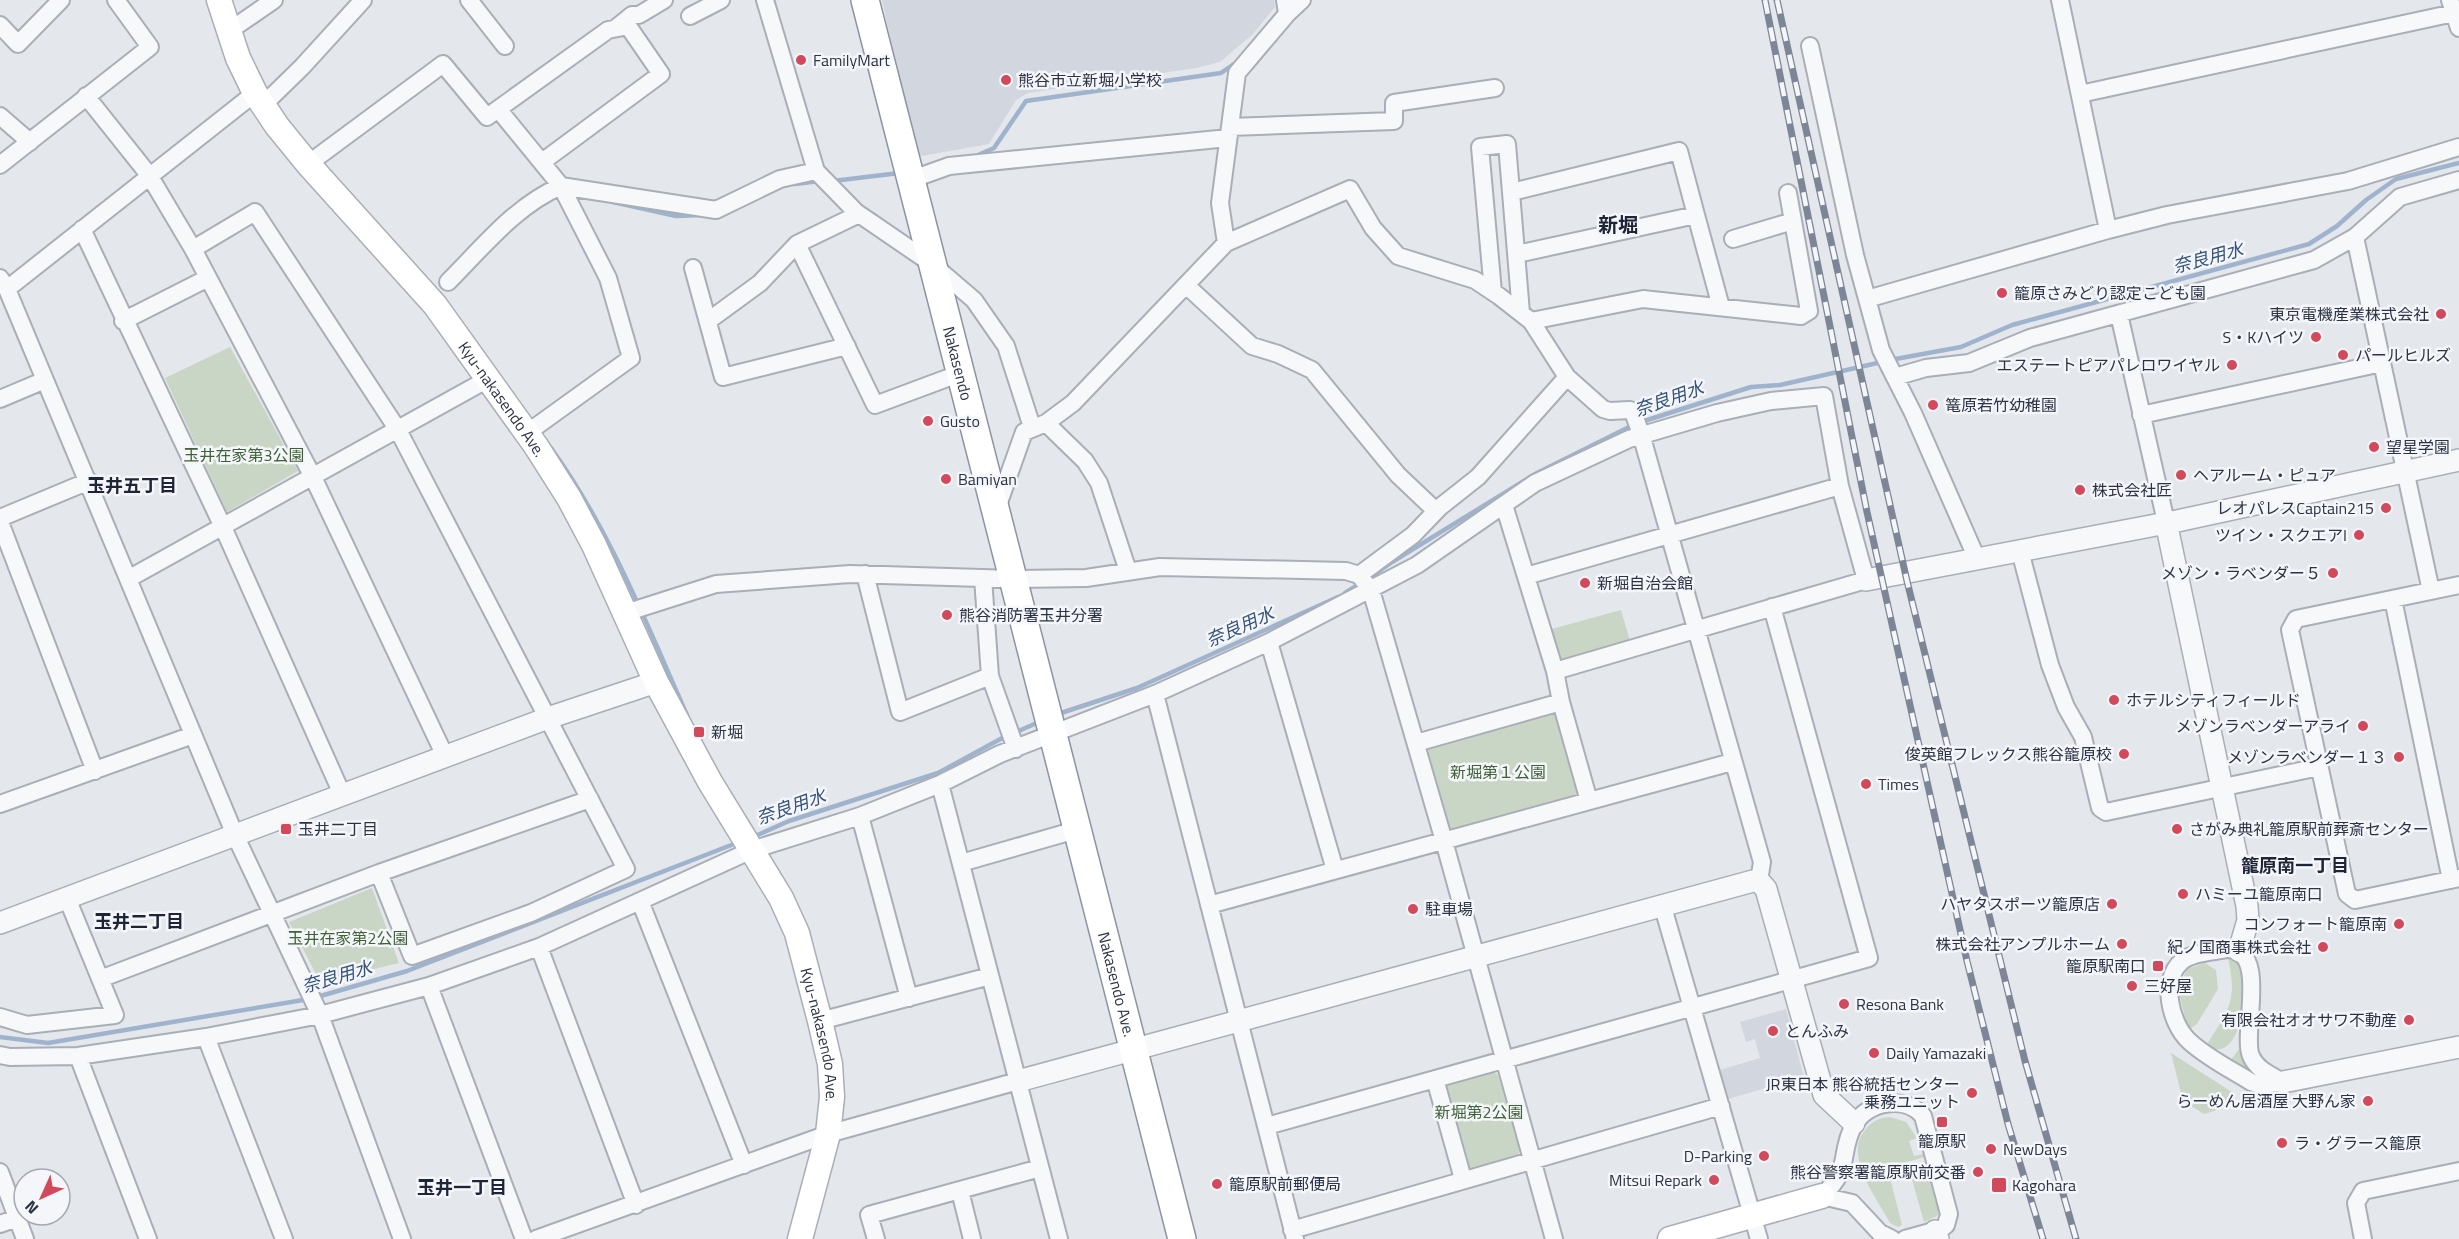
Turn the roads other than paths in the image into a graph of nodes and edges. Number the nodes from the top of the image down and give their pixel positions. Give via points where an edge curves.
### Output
1 (61, 0) edge
2 (116, 0) edge
3 (219, 0) edge
4 (274, 0) edge
5 (363, 0) edge
6 (664, 0) edge
7 (721, 0) edge
8 (765, 0) edge
9 (865, 0) edge
10 (1302, 0) edge
11 (2060, 0) edge
12 (476, 3) edge
13 (1286, 7) edge
14 (2454, 14) edge
15 (690, 16) dead end
16 (0, 25) edge
17 (616, 28) junction
18 (229, 31) junction
19 (505, 46) dead end
20 (1810, 46) dead end
21 (1495, 88) dead end
22 (2080, 94) junction
23 (86, 96) junction
24 (259, 99) junction
25 (498, 109) junction
26 (0, 116) edge
27 (1229, 133) junction
28 (30, 142) junction
29 (2459, 147) edge
30 (542, 162) junction
31 (308, 164) junction
32 (0, 165) edge
33 (816, 171) junction
34 (149, 175) junction
35 (910, 180) junction
36 (2459, 180) edge
37 (561, 186) junction
38 (1512, 192) junction
39 (1788, 192) dead end
40 (859, 214) junction
41 (1696, 215) junction
42 (1793, 221) junction
43 (82, 230) junction
44 (2108, 230) junction
45 (2355, 237) junction
46 (1733, 239) dead end
47 (1226, 243) junction
48 (797, 244) junction
49 (193, 249) junction
50 (1516, 254) junction
51 (932, 264) junction
52 (693, 268) dead end
53 (208, 278) junction
54 (448, 282) dead end
55 (4, 284) edge
56 (1186, 285) junction
57 (1493, 292) junction
58 (1867, 299) junction
59 (1721, 307) junction
60 (2120, 314) junction
61 (1526, 317) junction
62 (123, 321) junction
63 (708, 321) junction
64 (847, 346) junction
65 (2382, 363) junction
66 (961, 373) junction
67 (1894, 374) junction
68 (1567, 377) junction
69 (488, 379) junction
70 (45, 380) junction
71 (0, 399) edge
72 (2141, 415) junction
73 (1039, 425) junction
74 (1638, 426) junction
75 (398, 430) junction
76 (527, 433) junction
77 (2459, 460) edge
78 (2406, 472) junction
79 (313, 477) junction
80 (89, 481) junction
81 (1840, 486) junction
82 (1504, 505) junction
83 (997, 508) junction
84 (1436, 511) junction
85 (0, 518) edge
86 (0, 522) edge
87 (2166, 522) junction
88 (223, 527) junction
89 (1669, 536) junction
90 (2020, 551) junction
91 (1977, 559) junction
92 (1128, 572) junction
93 (866, 574) junction
94 (1359, 575) junction
95 (1526, 576) junction
96 (983, 578) junction
97 (129, 579) junction
98 (1014, 579) junction
99 (1866, 580) junction
100 (2459, 585) edge
101 (1371, 590) junction
102 (2431, 591) junction
103 (2393, 599) junction
104 (1772, 607) junction
105 (625, 613) junction
106 (1695, 629) junction
107 (1269, 642) junction
108 (1555, 671) junction
109 (990, 676) junction
110 (656, 682) junction
111 (1155, 694) junction
112 (1561, 702) junction
113 (548, 718) junction
114 (1048, 724) junction
115 (193, 735) junction
116 (1012, 737) junction
117 (1416, 743) junction
118 (445, 756) junction
119 (1732, 762) junction
120 (2319, 767) junction
121 (95, 771) junction
122 (940, 784) junction
123 (2221, 788) junction
124 (342, 794) junction
125 (2, 799) edge
126 (590, 799) junction
127 (1589, 801) junction
128 (860, 816) junction
129 (1076, 830) junction
130 (235, 835) junction
131 (746, 841) junction
132 (1444, 841) junction
133 (961, 863) junction
134 (1335, 870) junction
135 (379, 873) junction
136 (2455, 879) edge
137 (1759, 882) junction
138 (67, 898) junction
139 (640, 901) junction
140 (1662, 904) junction
141 (1209, 905) junction
142 (271, 914) junction
143 (0, 923) edge
144 (539, 947) junction
145 (2239, 951) junction
146 (1476, 955) junction
147 (990, 976) junction
148 (100, 979) junction
149 (1791, 979) junction
150 (429, 986) junction
151 (909, 998) junction
152 (1692, 1008) junction
153 (320, 1015) junction
154 (0, 1017) edge
155 (820, 1021) junction
156 (1239, 1021) junction
157 (206, 1037) junction
158 (2459, 1047) edge
159 (1135, 1048) junction
160 (0, 1054) edge
161 (78, 1056) junction
162 (1505, 1060) junction
163 (1436, 1079) junction
164 (1018, 1081) junction
165 (2283, 1082) junction
166 (1720, 1106) junction
167 (1854, 1123) junction
168 (1267, 1126) junction
169 (828, 1134) junction
170 (1533, 1162) junction
171 (744, 1165) junction
172 (1040, 1168) junction
173 (2459, 1171) edge
174 (0, 1172) edge
175 (1463, 1179) junction
176 (960, 1191) junction
177 (1822, 1196) junction
178 (12, 1204) edge
179 (636, 1205) junction
180 (1752, 1215) junction
181 (1294, 1234) edge
182 (1937, 1235) edge
183 (148, 1239) edge
184 (284, 1239) edge
185 (402, 1239) edge
186 (524, 1239) edge
187 (536, 1239) edge
188 (800, 1239) edge
189 (876, 1239) edge
190 (972, 1239) edge
191 (1059, 1239) edge
192 (1182, 1239) edge
193 (1554, 1239) edge
194 (1670, 1239) edge
195 (1759, 1239) edge
196 (1892, 1239) edge
197 (1905, 1239) edge
198 (2362, 1239) edge

1 - 16 street via 18,44
2 - 23 street via 150,47
3 - 18 main road, Kyu-nakasendo Ave.
4 - 18 street
5 - 24 street via 302,67
6 - 17 street via 632,15
7 - 15 street
8 - 33 street
9 - 35 highway, Nakasendo
10 - 13 street
11 - 22 street
12 - 19 street
13 - 27 street via 1237,73
14 - 22 street
17 - 25 street
17 - 30 street via 628,26 661,74
18 - 24 main road, Kyu-nakasendo Ave.
20 - 58 street
21 - 27 street via 1394,103 1394,121
22 - 44 street
23 - 28 street
23 - 34 street
24 - 31 main road, Kyu-nakasendo Ave.
24 - 34 street
25 - 30 street
25 - 31 street via 487,117 443,64
26 - 28 street
27 - 35 street via 949,166
27 - 47 street via 1220,203
28 - 32 street
29 - 44 street via 2348,181
30 - 37 street
31 - 69 main road, Kyu-nakasendo Ave. via 405,268
33 - 37 street via 780,179 716,210
33 - 40 street
34 - 43 street
34 - 49 street
35 - 51 highway, Nakasendo
36 - 45 street via 2400,197
37 - 54 street via 520,210
37 - 76 street via 608,279 631,358
38 - 41 street via 1679,151
38 - 50 street
38 - 57 street via 1507,144 1480,147
39 - 42 street
40 - 48 street
40 - 51 street
41 - 50 street
41 - 59 street
42 - 46 street
42 - 59 street via 1809,311 1801,316
43 - 55 street
43 - 62 street
44 - 58 street
45 - 60 street via 2314,260
45 - 65 street
47 - 56 street
47 - 57 street via 1350,189 1373,228 1398,256 1475,280
48 - 63 street via 760,283
48 - 64 street
49 - 53 street
49 - 75 street via 255,212
50 - 61 street
51 - 66 highway, Nakasendo
51 - 73 street via 974,300 989,319 1006,346
52 - 63 street
53 - 62 street
53 - 79 street
55 - 70 street
56 - 73 street via 1073,403
56 - 84 street via 1252,346 1312,370 1398,475
57 - 61 street
58 - 67 street via 1881,350
59 - 61 street via 1642,299
60 - 67 street via 2030,338 1969,363
60 - 72 street
61 - 68 street
62 - 88 street
63 - 64 street via 723,377
64 - 66 street via 875,405
65 - 72 street
65 - 78 street
66 - 83 highway, Nakasendo
67 - 91 street
68 - 74 street via 1603,409 1630,410
68 - 84 street via 1478,477
69 - 75 street
69 - 76 main road, Kyu-nakasendo Ave.
70 - 71 street
70 - 80 street
72 - 87 street
73 - 83 street via 1024,432
73 - 92 street via 1085,461 1099,483
74 - 81 street via 1771,401 1824,396
74 - 82 street via 1535,483
74 - 89 street
75 - 79 street
75 - 113 street
76 - 105 main road, Kyu-nakasendo Ave. via 569,498
77 - 78 street
78 - 87 street
78 - 102 street
79 - 88 street
79 - 118 street
80 - 85 street
80 - 97 street
81 - 89 street
81 - 99 street
82 - 95 street
82 - 101 street via 1418,565
83 - 98 highway, Nakasendo
84 - 94 street via 1413,535
86 - 121 street
87 - 90 street
87 - 123 street
88 - 97 street
88 - 124 street
89 - 95 street
89 - 106 street
90 - 91 street
90 - 123 street via 2050,665 2083,737 2100,808 2106,812
91 - 99 street
92 - 94 street via 1160,567 1346,571
92 - 98 street via 1086,578
93 - 96 street
93 - 105 street via 716,584
93 - 109 street via 900,712
94 - 101 street
95 - 108 street
96 - 98 street
96 - 109 street
97 - 115 street
98 - 114 highway, Nakasendo
99 - 104 street
100 - 102 street
101 - 107 street
101 - 117 street
102 - 103 street
103 - 120 street via 2296,620 2290,630
103 - 136 street
104 - 106 street
104 - 149 street via 1869,958
105 - 110 main road, Kyu-nakasendo Ave.
106 - 108 street
106 - 119 street
107 - 111 street
107 - 134 street
108 - 112 street
109 - 116 street
110 - 113 street
110 - 131 main road, Kyu-nakasendo Ave.
111 - 114 street
111 - 141 street
112 - 117 street
112 - 127 street
113 - 118 street
113 - 126 street
114 - 116 street
114 - 129 highway, Nakasendo Ave.
115 - 121 street
115 - 130 street
116 - 122 street
117 - 132 street
118 - 124 street
119 - 127 street
119 - 137 street via 1762,862
120 - 123 street
120 - 136 street via 2347,894 2355,900
121 - 125 street
122 - 128 street
122 - 133 street
123 - 145 street via 2247,906 2248,920
124 - 130 street
126 - 135 street
126 - 135 street via 627,869 531,913 412,956
127 - 132 street
128 - 131 street
128 - 151 street
129 - 133 street
129 - 159 highway, Nakasendo Ave.
130 - 138 street
130 - 142 street
131 - 139 street
131 - 155 main road, Kyu-nakasendo Ave. via 797,933
132 - 134 street
132 - 146 street
133 - 147 street
134 - 141 street
135 - 142 street
137 - 140 street
137 - 149 street via 1766,889
138 - 143 street
138 - 148 street
139 - 144 street
139 - 171 street
140 - 146 street
140 - 152 street
141 - 156 street
142 - 148 street
142 - 153 street
144 - 150 street
144 - 179 street
145 - 165 street via 2247,963 2253,994 2249,1051 2258,1068
145 - 165 street via 2227,949 2191,956 2177,967 2170,987 2177,1024 2190,1042 2251,1082
146 - 156 street
146 - 162 street
147 - 151 street
147 - 164 street
148 - 154 street via 116,1015 27,1025
149 - 152 street
149 - 167 street via 1824,1095
150 - 153 street
150 - 186 street
151 - 155 street
152 - 162 street
152 - 166 street
153 - 157 street
153 - 185 street
155 - 169 main road, Kyu-nakasendo Ave. via 830,1064
156 - 159 street
156 - 168 street
157 - 161 street
157 - 184 street
158 - 165 street
159 - 164 street
159 - 192 highway, Nakasendo Ave.
160 - 161 street
161 - 183 street
162 - 163 street
162 - 170 street
163 - 168 street
163 - 175 street
164 - 169 street
164 - 172 street
166 - 170 street
166 - 180 street
167 - 177 street via 1841,1174
167 - 182 street via 1866,1112 1889,1103 1912,1107 1923,1116 1948,1207 1946,1225
168 - 181 street
169 - 171 street
169 - 188 main road, Kyu-nakasendo Ave.
170 - 175 street
170 - 193 street
171 - 179 street
172 - 176 street
172 - 191 street
173 - 198 street via 2363,1191 2356,1203
174 - 178 street
175 - 181 street
176 - 189 street via 869,1215
176 - 190 street
177 - 180 main road
177 - 196 street via 1852,1203 1880,1233
179 - 187 street
180 - 194 main road
180 - 195 street
182 - 197 street

